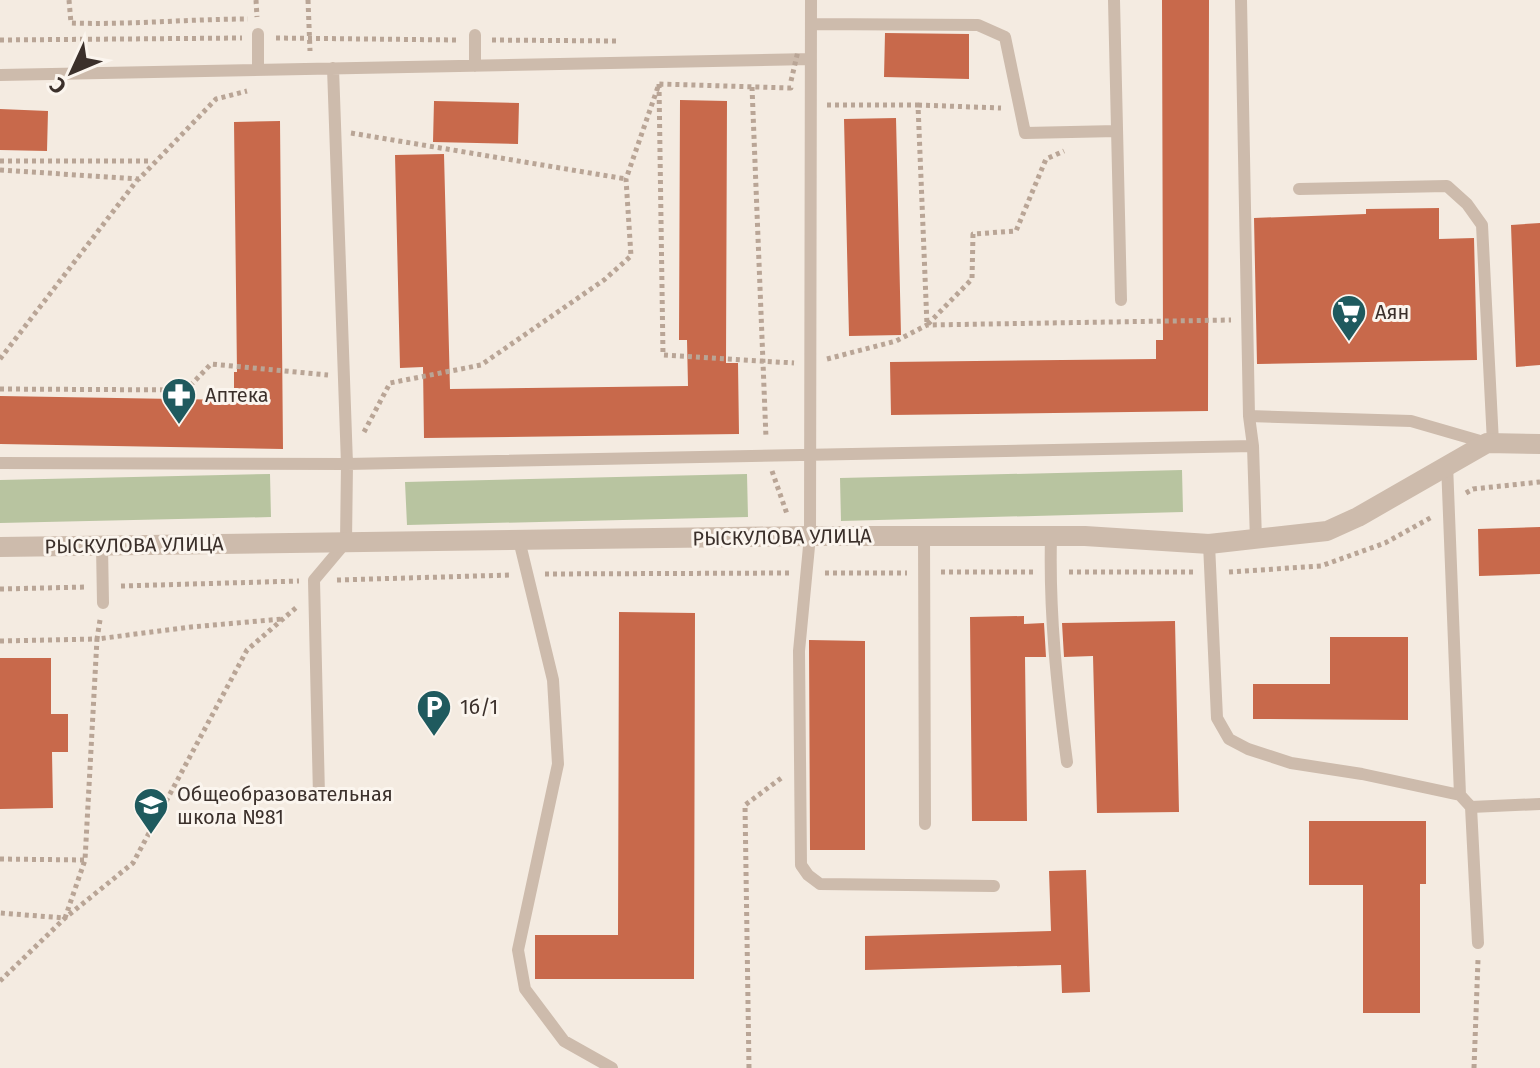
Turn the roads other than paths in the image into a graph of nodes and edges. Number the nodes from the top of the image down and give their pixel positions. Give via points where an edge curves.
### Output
1 (811, 0) edge
2 (1114, 0) edge
3 (1241, 0) edge
4 (811, 24) junction
5 (258, 34) dead end
6 (475, 35) dead end
7 (811, 59) junction
8 (475, 66) junction
9 (333, 68) junction
10 (258, 70) junction
11 (0, 75) edge
12 (1117, 131) junction
13 (1299, 189) dead end
14 (1121, 300) dead end
15 (1249, 416) junction
16 (1490, 443) junction
17 (1540, 444) edge
18 (1253, 446) junction
19 (810, 457) junction
20 (0, 463) edge
21 (347, 464) junction
22 (1447, 464) junction
23 (810, 536) junction
24 (924, 536) junction
25 (1051, 537) junction
26 (519, 540) junction
27 (1256, 540) junction
28 (346, 542) junction
29 (1209, 544) junction
30 (102, 546) junction
31 (0, 547) edge
32 (103, 603) dead end
33 (1067, 762) dead end
34 (1460, 795) junction
35 (319, 796) dead end
36 (1540, 804) edge
37 (1471, 807) junction
38 (925, 824) dead end
39 (994, 886) dead end
40 (1478, 943) road end
41 (612, 1068) edge

1 - 4 lane
2 - 12 lane
3 - 15 lane
4 - 7 lane
4 - 12 lane via 978,25 1005,37 1025,133
5 - 10 lane
6 - 8 lane
7 - 8 lane
7 - 19 lane
8 - 9 lane
9 - 10 lane
9 - 21 lane
10 - 11 lane
12 - 14 lane
13 - 16 lane via 1447,186 1467,204 1482,225
15 - 16 lane via 1411,421
15 - 18 lane
16 - 17 street, РЫСКУЛОВА УЛИЦА
16 - 22 street, РЫСКУЛОВА УЛИЦА
18 - 19 lane
18 - 27 lane
19 - 21 lane
19 - 23 lane
20 - 21 lane
21 - 28 lane
22 - 27 street, РЫСКУЛОВА УЛИЦА via 1327,531
22 - 34 lane
23 - 24 street, РЫСКУЛОВА УЛИЦА
23 - 26 street, РЫСКУЛОВА УЛИЦА
23 - 39 lane via 799,651 801,865 820,884
24 - 25 street, РЫСКУЛОВА УЛИЦА
24 - 38 lane
25 - 29 street, РЫСКУЛОВА УЛИЦА
25 - 33 lane via 1053,652
26 - 28 street, РЫСКУЛОВА УЛИЦА
26 - 41 lane via 553,680 558,764 518,950 525,989 564,1041
27 - 29 street, РЫСКУЛОВА УЛИЦА
28 - 30 street, РЫСКУЛОВА УЛИЦА
28 - 35 lane via 314,580
29 - 34 lane via 1217,718 1229,739 1291,763
30 - 31 street, РЫСКУЛОВА УЛИЦА
30 - 32 lane
34 - 37 lane
36 - 37 lane
37 - 40 lane

